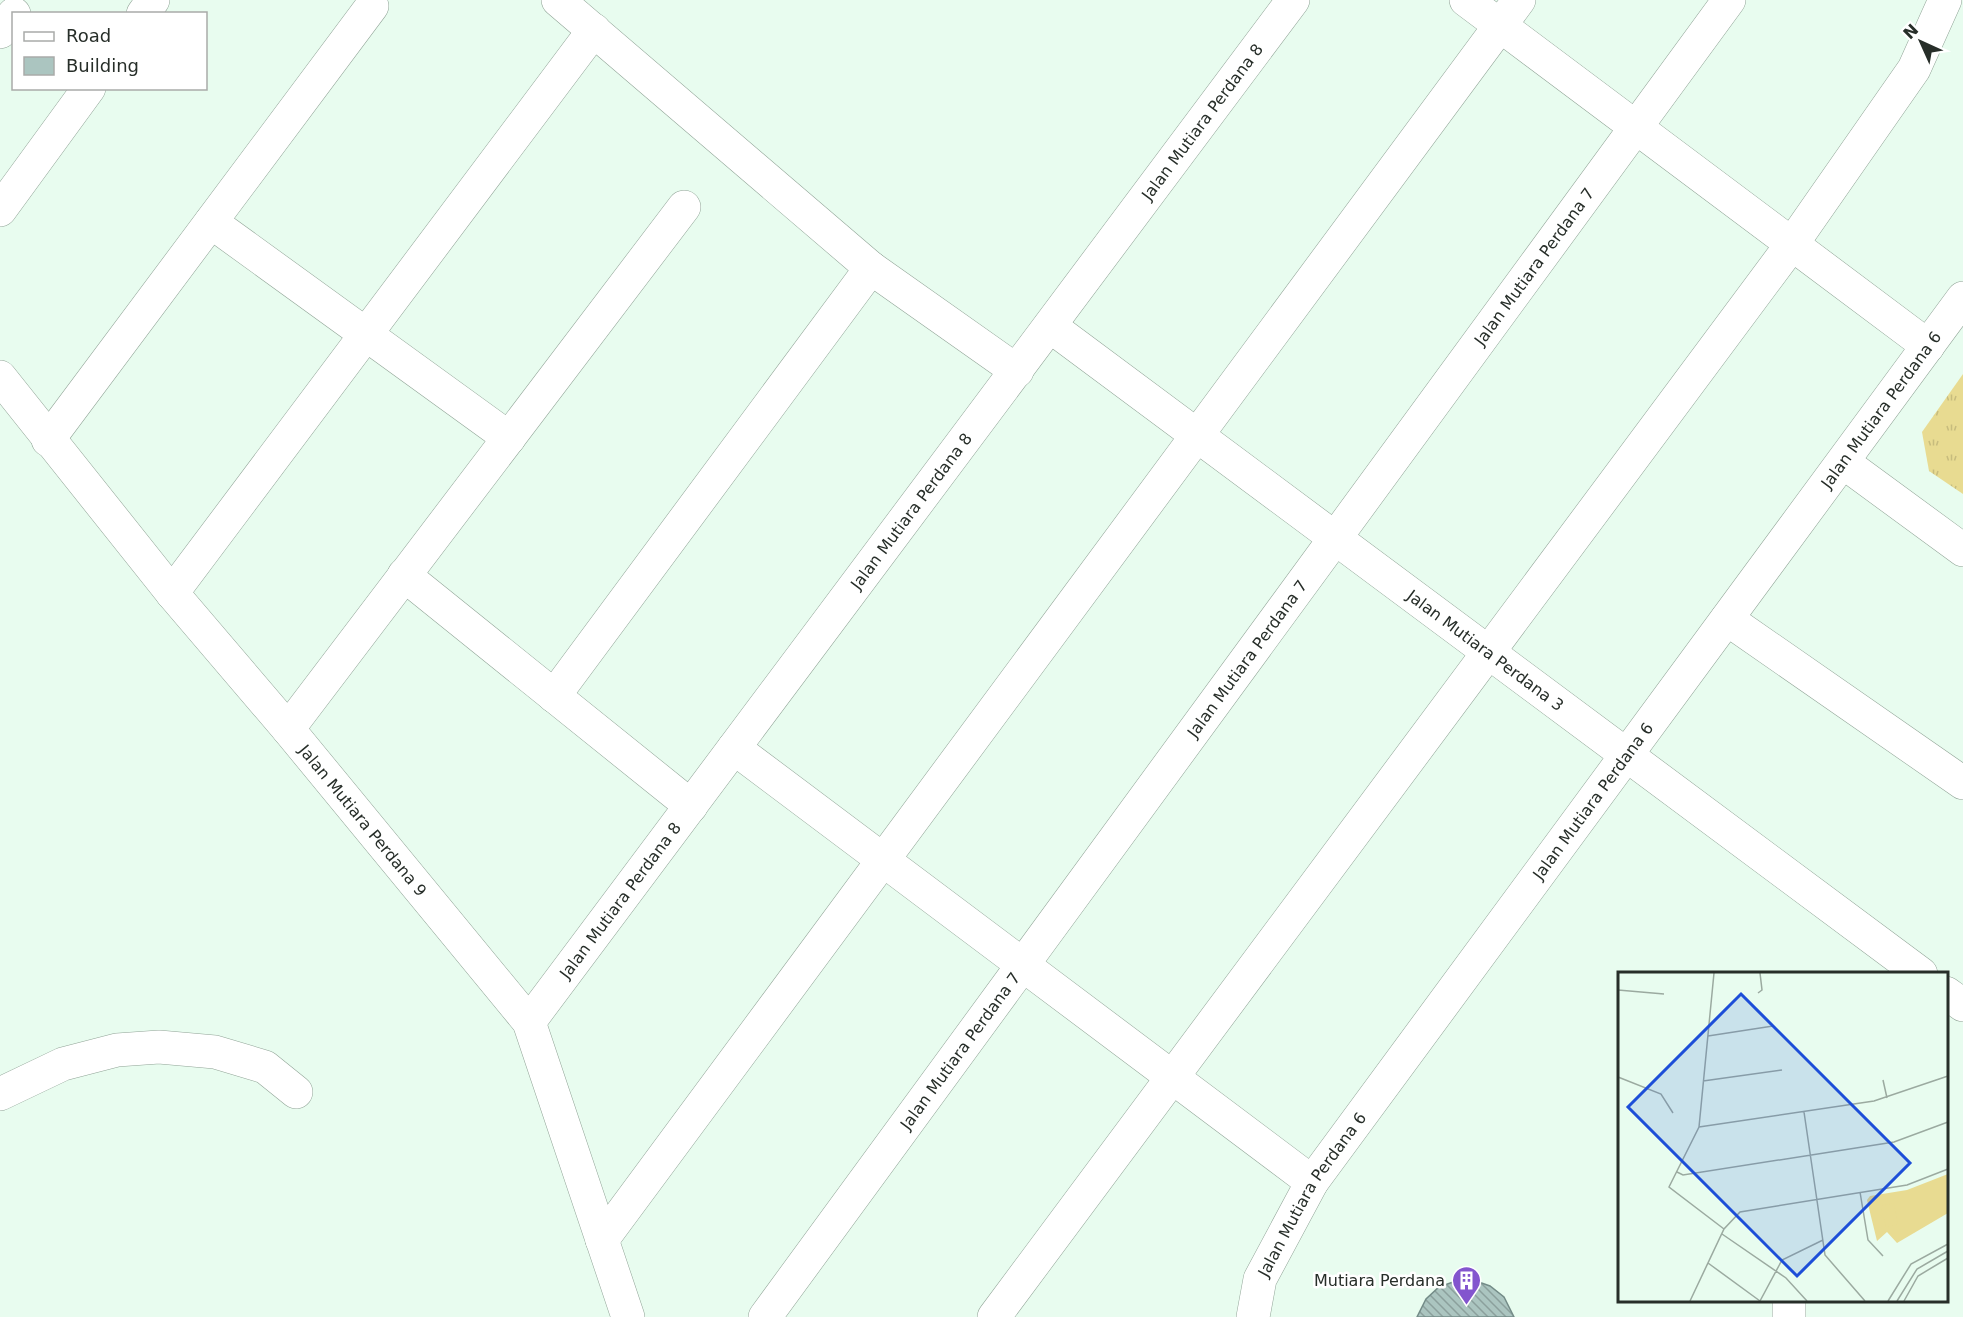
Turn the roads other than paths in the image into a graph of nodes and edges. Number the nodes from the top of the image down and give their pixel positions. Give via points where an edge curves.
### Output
1 (558, 0) edge
2 (1293, 0) edge
3 (1466, 0) edge
4 (1729, 0) edge
5 (1945, 0) edge
6 (372, 6) dead end
7 (1509, 13) edge
8 (594, 30) junction
9 (87, 90) edge
10 (1635, 127) junction
11 (684, 207) dead end
12 (0, 210) edge
13 (211, 222) junction
14 (1792, 244) junction
15 (871, 268) junction
16 (1963, 298) edge
17 (1050, 326) junction
18 (366, 334) junction
19 (1928, 346) junction
20 (1017, 370) junction
21 (0, 377) edge
22 (1198, 436) junction
23 (509, 438) junction
24 (48, 440) junction
25 (1843, 462) junction
26 (1334, 537) junction
27 (1963, 550) edge
28 (404, 575) junction
29 (172, 593) junction
30 (1727, 619) junction
31 (1488, 652) junction
32 (554, 696) junction
33 (288, 729) junction
34 (734, 748) junction
35 (1628, 755) junction
36 (1963, 783) edge
37 (690, 806) junction
38 (883, 860) junction
39 (1024, 966) junction
40 (1907, 969) edge
41 (1948, 994) edge
42 (1963, 1005) edge
43 (529, 1022) junction
44 (1173, 1077) junction
45 (296, 1092) dead end
46 (0, 1094) edge
47 (1312, 1182) junction
48 (602, 1240) junction
49 (628, 1317) edge
50 (765, 1317) edge
51 (994, 1317) edge
52 (1253, 1317) edge

1 - 8 street
2 - 17 street, Jalan Mutiara Perdana 8
3 - 7 street
4 - 10 street, Jalan Mutiara Perdana 7
5 - 14 street via 1914,69
6 - 13 street
7 - 10 street
7 - 22 street
8 - 15 street
8 - 18 street
9 - 12 street
10 - 14 street
10 - 26 street, Jalan Mutiara Perdana 7
11 - 23 street
13 - 18 street
13 - 24 street
14 - 19 street
14 - 31 street
15 - 20 street
15 - 32 street
16 - 19 street, Jalan Mutiara Perdana 6
17 - 20 street, Jalan Mutiara Perdana 8
17 - 22 street, Jalan Mutiara Perdana 3
18 - 23 street
18 - 29 street
19 - 25 street, Jalan Mutiara Perdana 6
20 - 34 street, Jalan Mutiara Perdana 8
21 - 24 street, Jalan Mutiara Perdana 9
22 - 26 street, Jalan Mutiara Perdana 3
22 - 38 street
23 - 28 street
24 - 29 street, Jalan Mutiara Perdana 9
25 - 27 street
25 - 30 street, Jalan Mutiara Perdana 6
26 - 31 street, Jalan Mutiara Perdana 3
26 - 39 street, Jalan Mutiara Perdana 7
28 - 32 street
28 - 33 street
29 - 33 street, Jalan Mutiara Perdana 9
30 - 35 street, Jalan Mutiara Perdana 6
30 - 36 street
31 - 35 street, Jalan Mutiara Perdana 3
31 - 44 street
32 - 37 street
33 - 43 street, Jalan Mutiara Perdana 9
34 - 37 street, Jalan Mutiara Perdana 8
34 - 38 street
35 - 40 street, Jalan Mutiara Perdana 3
35 - 47 street, Jalan Mutiara Perdana 6
37 - 43 street, Jalan Mutiara Perdana 8
38 - 39 street
38 - 48 street
39 - 44 street
39 - 50 street, Jalan Mutiara Perdana 7
41 - 42 street
43 - 48 street, Jalan Mutiara Perdana 9
44 - 47 street
44 - 51 street
45 - 46 street via 265,1067 214,1052 159,1047 117,1050 63,1064
47 - 52 street, Jalan Mutiara Perdana 6 via 1260,1279
48 - 49 street, Jalan Mutiara Perdana 9

